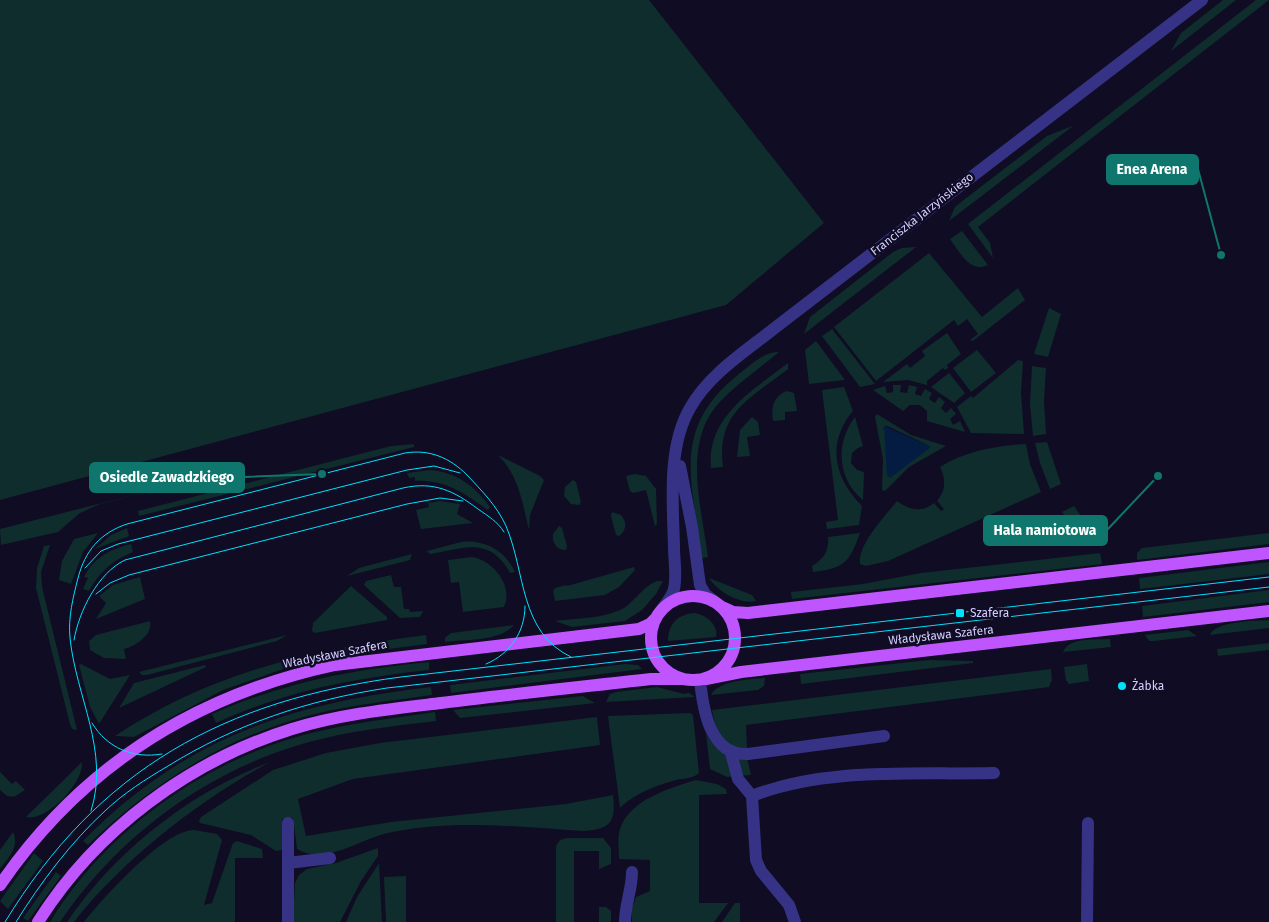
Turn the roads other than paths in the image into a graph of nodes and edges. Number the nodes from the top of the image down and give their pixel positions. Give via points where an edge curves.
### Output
1 (1202, 0) edge
2 (677, 454) junction
3 (1269, 553) edge
4 (718, 604) junction
5 (1269, 611) edge
6 (658, 614) junction
7 (681, 679) junction
8 (703, 679) junction
9 (884, 736) dead end
10 (731, 753) junction
11 (994, 773) dead end
12 (752, 796) junction
13 (288, 823) dead end
14 (1088, 823) dead end
15 (330, 858) dead end
16 (288, 863) junction
17 (632, 872) dead end
18 (0, 885) edge
19 (38, 922) edge
20 (288, 922) edge
21 (625, 922) edge
22 (795, 922) edge
23 (1087, 922) edge

1 - 2 street, Franciszka Jarzyńskiego via 726,367 704,388 690,408 681,430
2 - 4 street, Franciszka Jarzyńskiego via 700,585 705,594
2 - 6 street, Franciszka Jarzyńskiego via 673,501 675,582 671,596
3 - 4 main road via 755,612 738,613
4 - 6 main road via 700,596 684,596
4 - 8 main road via 733,625 734,648 723,668
5 - 8 main road, Władysława Szafera
6 - 7 main road via 650,636 655,657 667,672
6 - 18 main road, Władysława Szafera via 650,624 639,629 335,665 281,678 223,699 152,737 97,777 45,827
7 - 8 main road
7 - 19 main road via 651,679 390,709 322,721 257,742 184,778 135,814 81,866
8 - 10 street via 713,736
9 - 10 street via 748,754
10 - 12 street via 738,779
11 - 12 street via 836,776 799,781
12 - 22 street via 756,860 761,871 790,905
13 - 16 street
14 - 23 street
15 - 16 street
16 - 20 street
17 - 21 street

